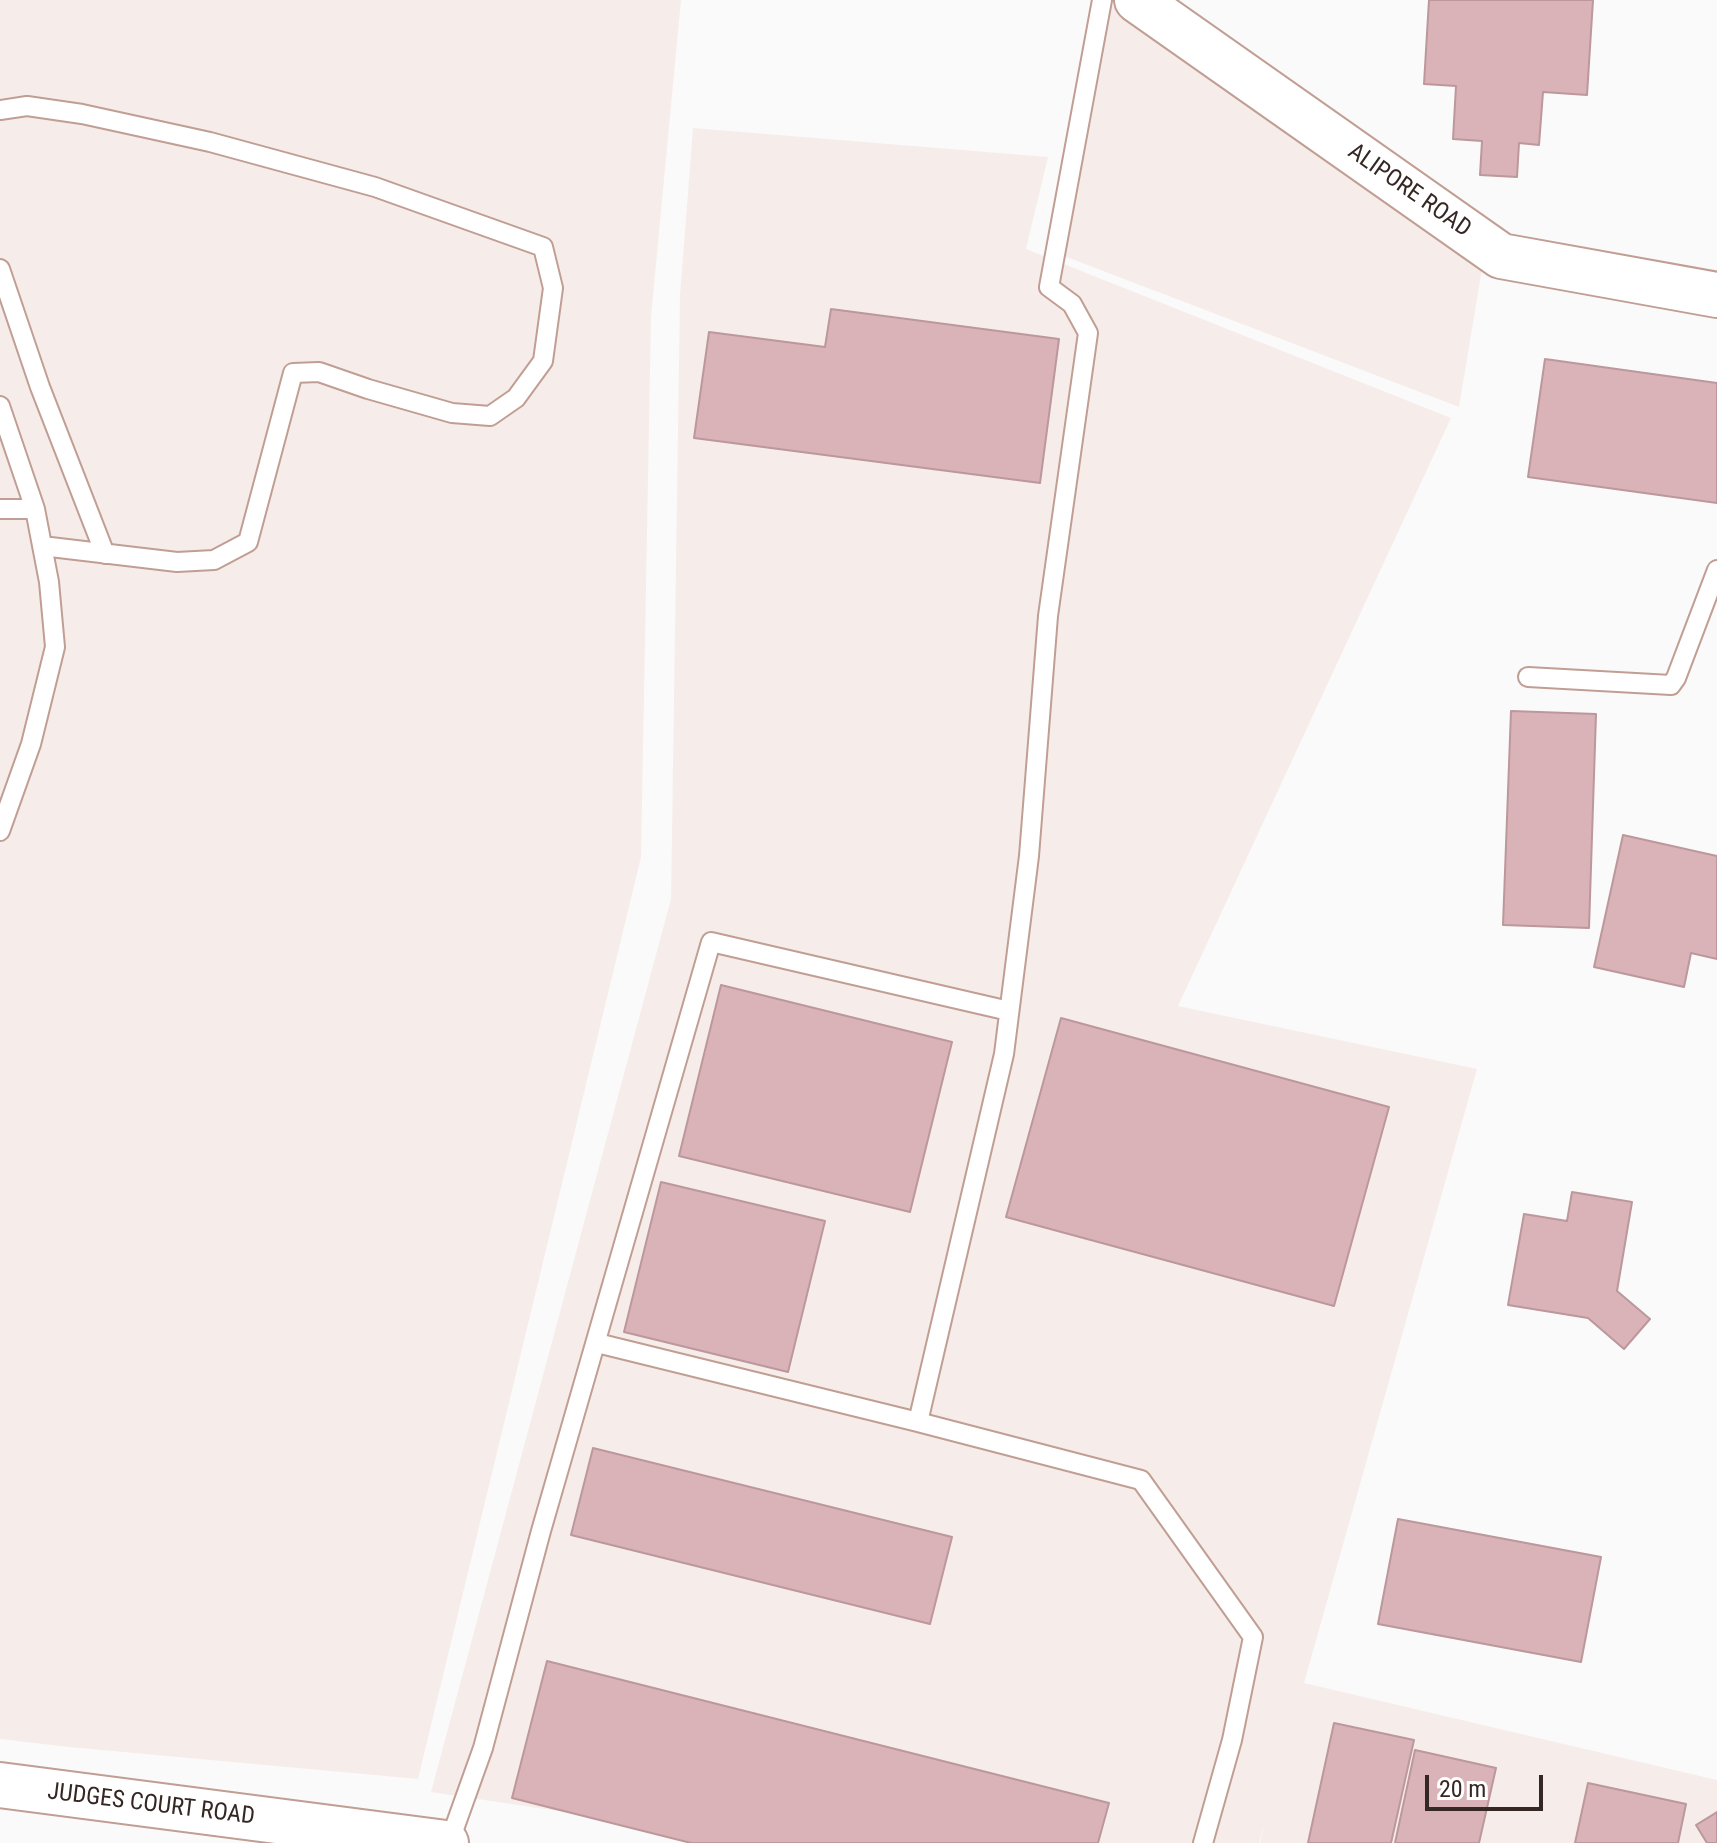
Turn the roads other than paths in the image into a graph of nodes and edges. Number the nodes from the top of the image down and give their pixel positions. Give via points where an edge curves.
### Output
1 (1102, 0) edge
2 (1137, 0) edge
3 (0, 110) edge
4 (0, 269) edge
5 (1717, 295) edge
6 (0, 406) edge
7 (0, 509) edge
8 (35, 509) junction
9 (42, 546) junction
10 (105, 554) junction
11 (1717, 570) edge
12 (1528, 677) dead end
13 (0, 831) edge
14 (1009, 1011) junction
15 (597, 1343) junction
16 (918, 1422) junction
17 (0, 1785) edge
18 (447, 1843) edge
19 (1203, 1843) edge

1 - 14 lane via 1049,287 1072,304 1088,333 1048,616 1029,856
2 - 5 main road, ALIPORE ROAD via 1501,256
3 - 10 lane via 27,106 82,114 375,187 543,247 550,274 553,288 543,361 516,398 490,416 452,413 319,372 293,373 248,542 214,560 177,562
4 - 10 lane
6 - 8 lane
7 - 8 lane
8 - 9 lane
9 - 10 lane
9 - 13 lane via 55,647 31,744
11 - 12 lane via 1671,685
14 - 15 lane via 711,942
14 - 16 lane via 1004,1054
15 - 16 lane
15 - 18 lane via 483,1748
16 - 19 lane via 1141,1480 1253,1637
17 - 18 main road, JUDGES COURT ROAD

